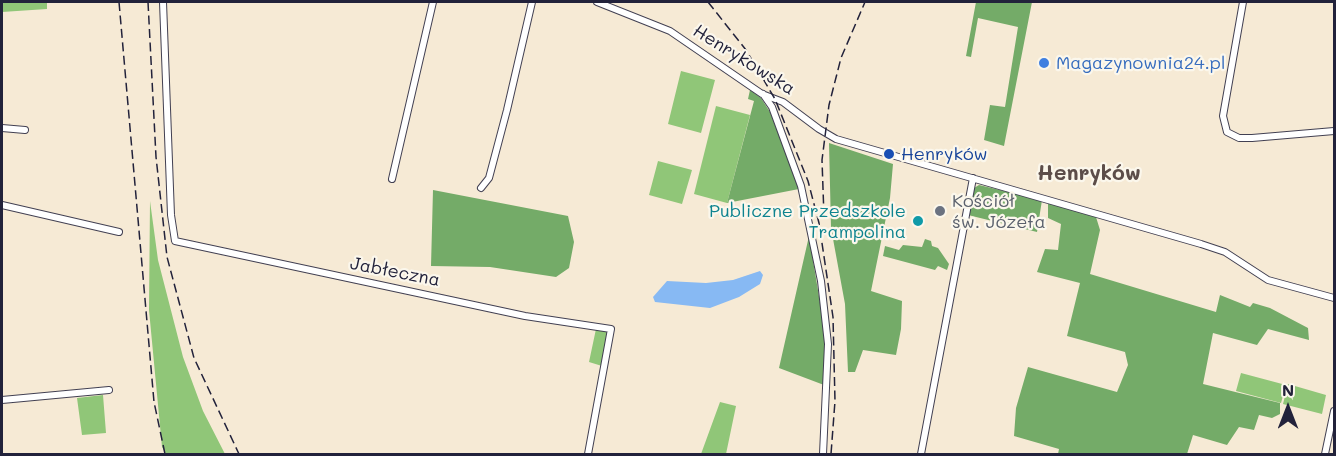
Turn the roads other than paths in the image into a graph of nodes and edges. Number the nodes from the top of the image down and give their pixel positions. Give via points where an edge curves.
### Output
1 (163, 2) edge
2 (433, 2) edge
3 (532, 2) edge
4 (597, 2) edge
5 (1243, 2) edge
6 (762, 94) junction
7 (2, 128) edge
8 (25, 130) dead end
9 (1335, 131) edge
10 (392, 178) dead end
11 (973, 178) junction
12 (481, 188) dead end
13 (2, 205) edge
14 (119, 232) dead end
15 (1335, 298) edge
16 (109, 390) dead end
17 (2, 400) edge
18 (1335, 411) edge
19 (588, 454) edge
20 (823, 454) edge
21 (921, 454) edge
22 (1325, 454) edge

1 - 19 street, Jabłeczna via 175,241 525,316 611,329
2 - 10 street
3 - 12 street via 489,178
4 - 6 street, Henrykowska via 670,31
5 - 9 street via 1223,116 1227,132 1239,138 1252,138
6 - 11 street, Henrykowska via 783,102 836,139
6 - 20 street via 772,107 801,186 821,281 828,344
7 - 8 street
11 - 15 street, Henrykowska via 1213,248 1268,280
11 - 21 street
13 - 14 street
16 - 17 street
18 - 22 street

